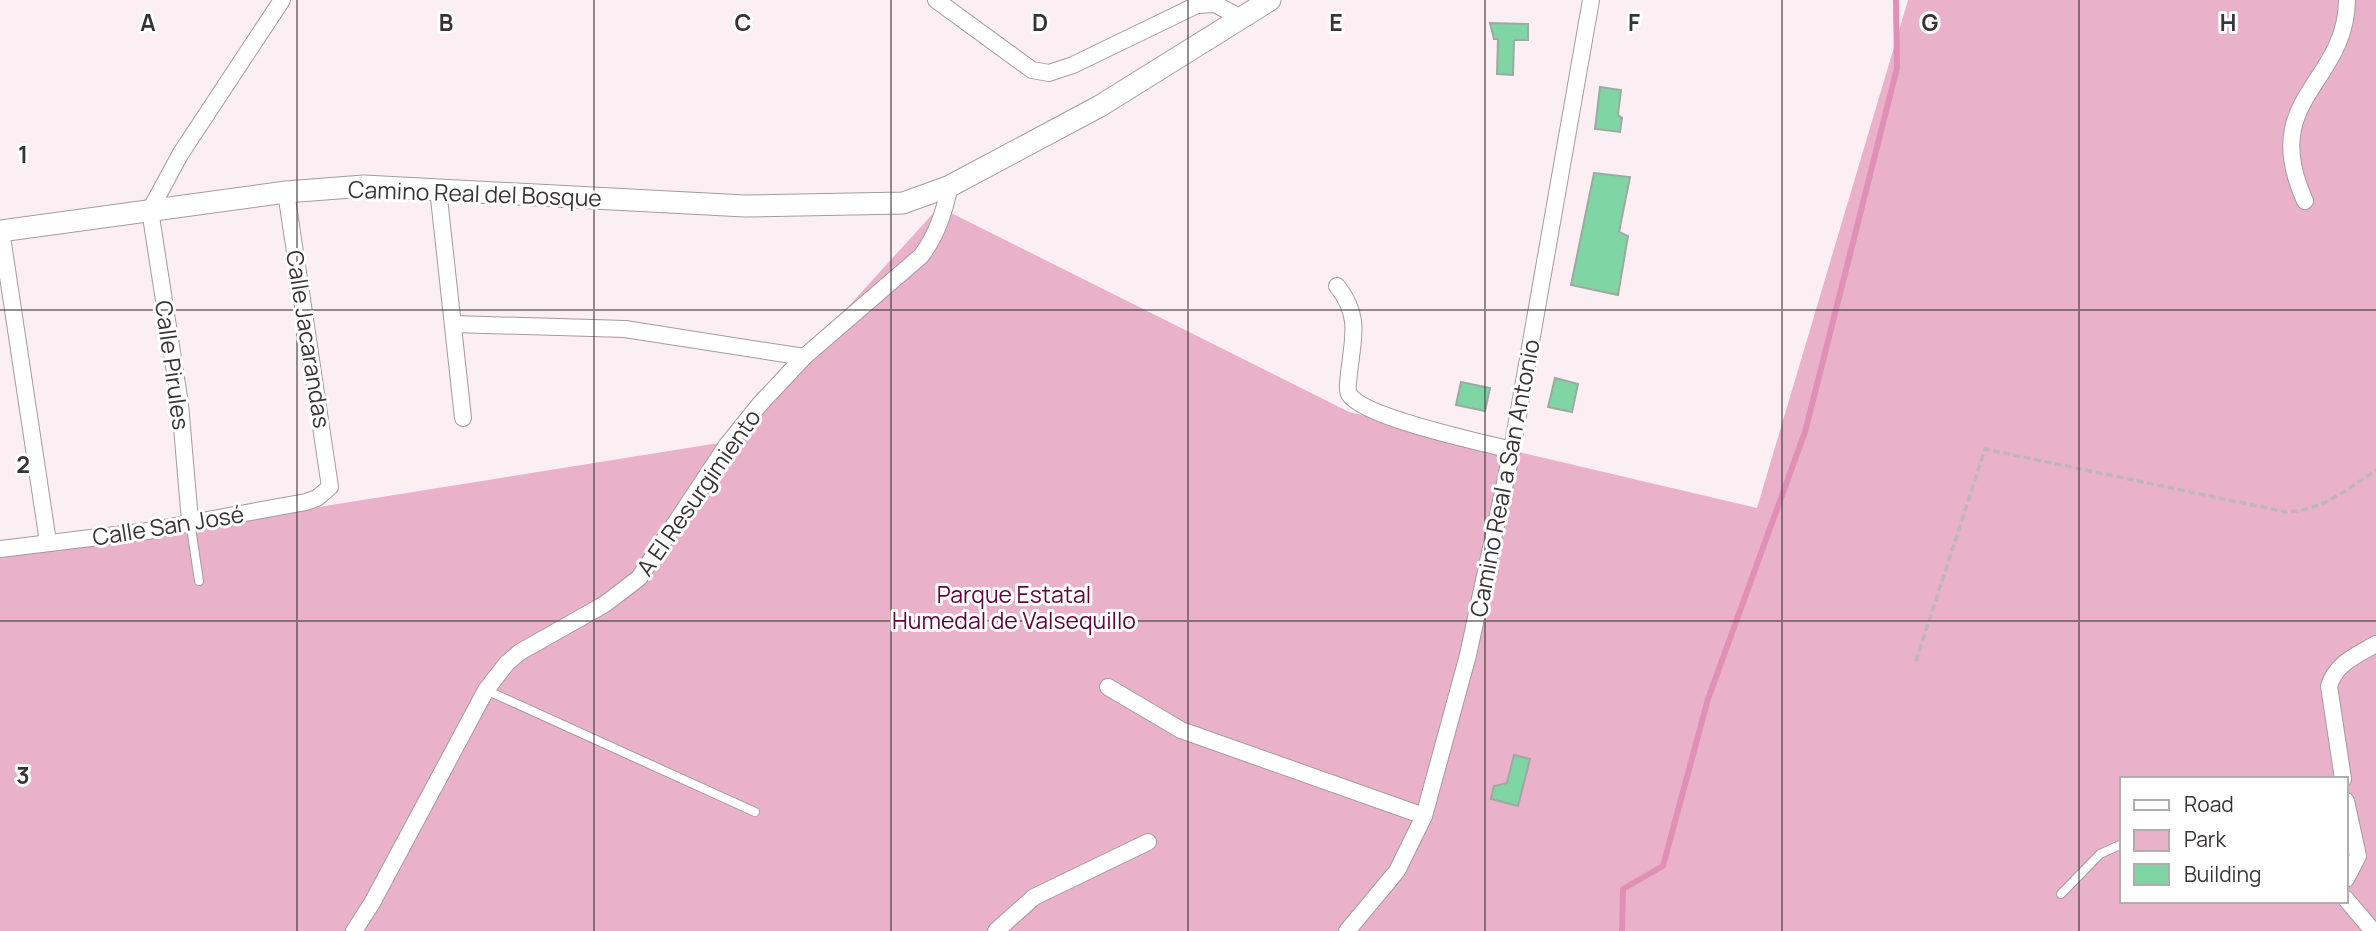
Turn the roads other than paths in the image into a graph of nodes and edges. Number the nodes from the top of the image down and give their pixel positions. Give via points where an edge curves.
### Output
1 (282, 0) edge
2 (936, 0) edge
3 (1270, 0) edge
4 (1591, 0) edge
5 (2347, 0) edge
6 (1242, 19) junction
7 (950, 186) junction
8 (438, 189) junction
9 (286, 192) junction
10 (2305, 201) dead end
11 (150, 210) junction
12 (1, 230) edge
13 (1337, 286) dead end
14 (453, 324) junction
15 (804, 357) junction
16 (463, 418) dead end
17 (1512, 450) junction
18 (330, 486) joint
19 (190, 521) junction
20 (48, 541) junction
21 (0, 549) edge
22 (200, 581) dead end
23 (2376, 644) edge
24 (1108, 687) dead end
25 (486, 691) junction
26 (2343, 777) edge
27 (755, 812) dead end
28 (2348, 812) edge
29 (1424, 816) junction
30 (1148, 842) dead end
31 (2120, 845) edge
32 (2348, 875) edge
33 (2061, 894) dead end
34 (2348, 901) edge
35 (354, 931) edge
36 (996, 931) edge
37 (1347, 931) edge
38 (2373, 931) edge

1 - 11 street via 181,153
2 - 6 street via 1032,70 1049,73 1197,5 1215,4
3 - 6 street
4 - 17 street, Camino Real a San Antonio
5 - 10 street via 2339,37 2295,117 2289,142 2293,175
6 - 7 street via 1100,106
7 - 8 street, Camino Real del Bosque via 903,204 839,206 745,206
7 - 15 street, A El Resurgimiento via 944,213 921,256
8 - 9 street, Camino Real del Bosque via 364,186
8 - 14 street
9 - 11 street, Camino Real del Bosque
9 - 18 street, Calle Jacarandas
11 - 12 street, Camino Real del Bosque
11 - 19 street, Calle Pirules via 180,404
12 - 20 street
13 - 17 street via 1354,319 1348,389 1354,400 1378,413
14 - 15 street via 625,329
14 - 16 street
15 - 25 street, A El Resurgimiento via 727,445 639,578 605,604 520,652
17 - 29 street, Camino Real a San Antonio via 1468,654
18 - 19 street, Calle San José via 306,502
19 - 20 street, Calle San José via 148,531
19 - 22 lane
20 - 21 street, Calle San José
23 - 26 street via 2343,664 2329,686
24 - 29 street via 1181,730
25 - 27 lane
25 - 35 street, A El Resurgimiento
28 - 32 street via 2358,856
29 - 37 street, Camino Real a San Antonio via 1397,871
30 - 36 street via 1034,897
31 - 33 lane via 2100,854
34 - 38 street

